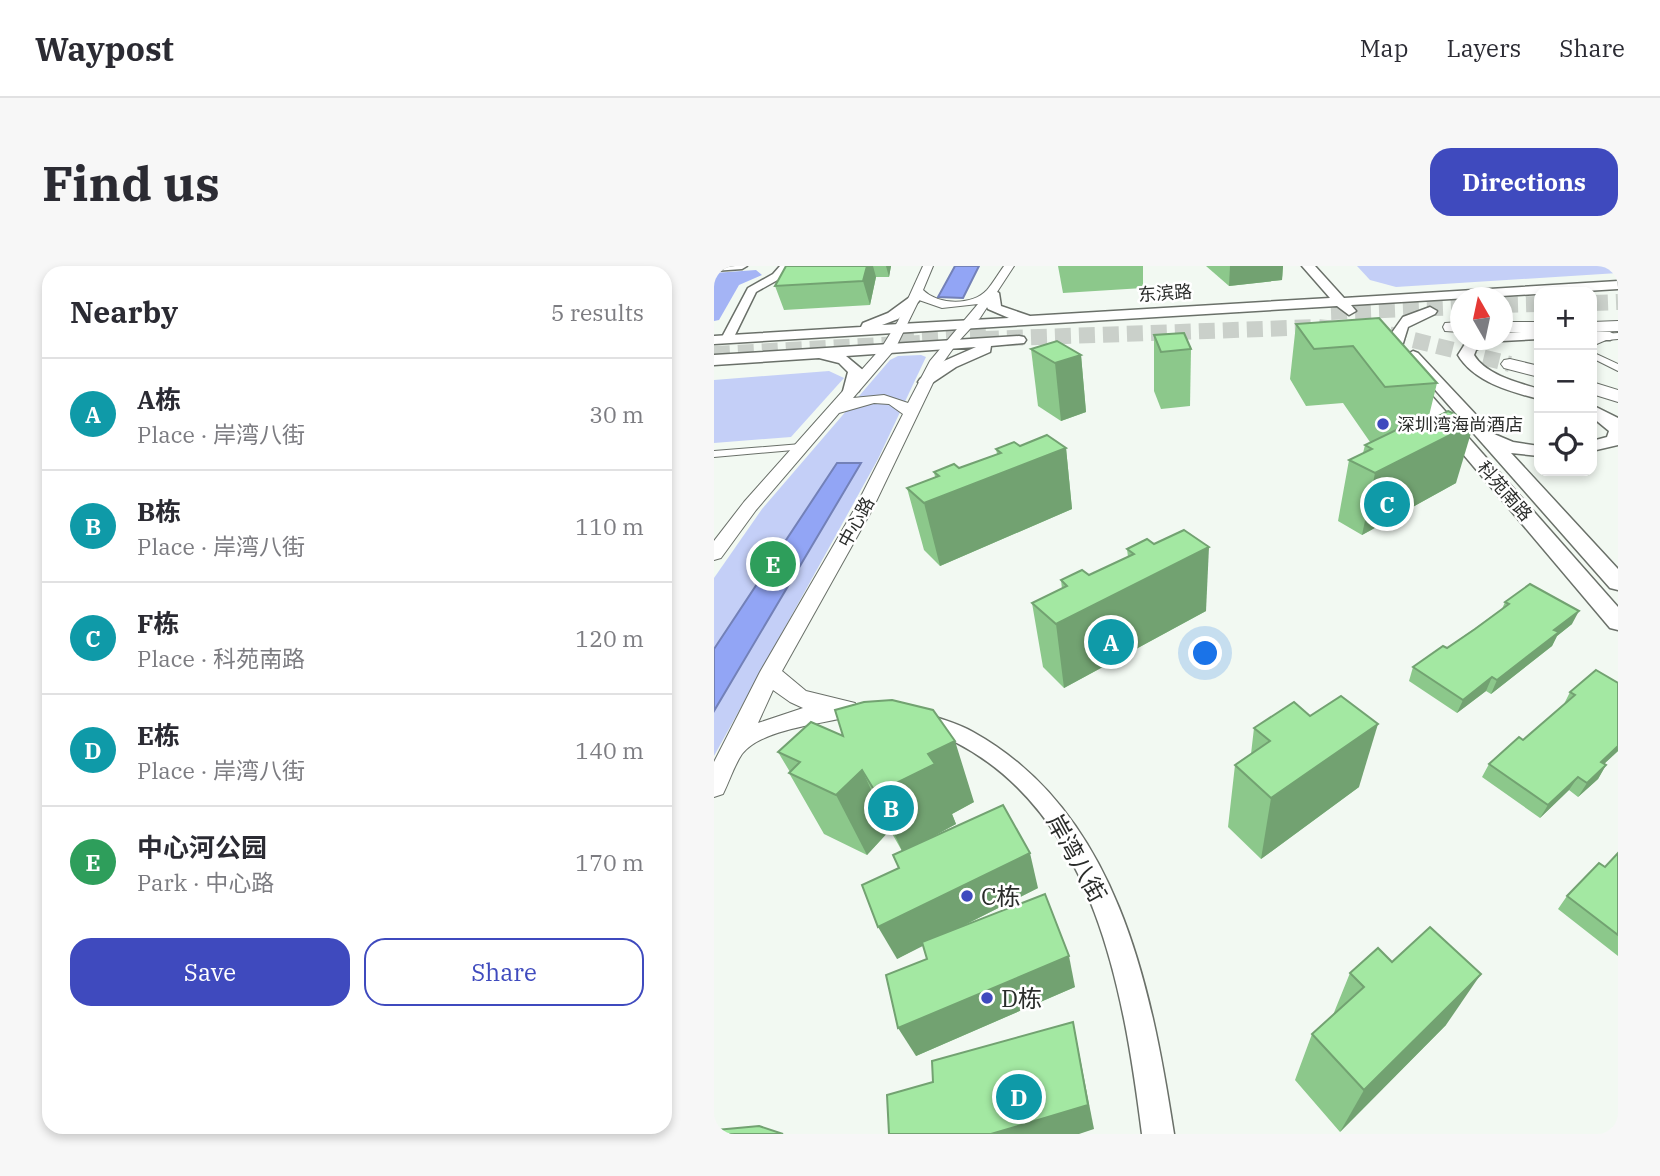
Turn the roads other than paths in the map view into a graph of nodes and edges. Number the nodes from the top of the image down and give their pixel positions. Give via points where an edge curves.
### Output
1 (742, 266) edge
2 (785, 266) edge
3 (928, 266) edge
4 (1009, 266) edge
5 (714, 268) edge
6 (1315, 274) edge
7 (1338, 274) dead end
8 (1618, 285) edge
9 (992, 293) junction
10 (915, 295) junction
11 (1413, 297) junction
12 (1618, 298) edge
13 (1597, 300) edge
14 (1340, 302) junction
15 (1534, 303) edge
16 (1286, 305) junction
17 (1513, 305) edge
18 (1450, 310) edge
19 (1430, 311) junction
20 (1363, 314) junction
21 (1081, 318) junction
22 (1331, 318) edge
23 (1043, 320) junction
24 (967, 325) junction
25 (1513, 327) edge
26 (1534, 327) edge
27 (1597, 328) edge
28 (899, 329) junction
29 (831, 333) junction
30 (1078, 333) dead end
31 (1615, 333) edge
32 (1534, 335) edge
33 (1597, 335) edge
34 (1513, 336) tunnel mouth
35 (721, 339) edge
36 (1398, 341) junction
37 (1597, 341) edge
38 (948, 345) junction
39 (888, 349) junction
40 (1468, 350) edge
41 (803, 354) junction
42 (1597, 358) edge
43 (714, 360) edge
44 (1510, 364) tunnel mouth
45 (1618, 368) edge
46 (1425, 370) junction
47 (1534, 371) edge
48 (1402, 372) junction
49 (926, 382) junction
50 (1597, 390) edge
51 (851, 391) junction
52 (1534, 392) edge
53 (1618, 396) edge
54 (832, 411) junction
55 (910, 412) junction
56 (1597, 412) edge
57 (1597, 413) edge
58 (1618, 420) edge
59 (1483, 434) junction
60 (1597, 445) edge
61 (801, 447) junction
62 (1534, 450) edge
63 (714, 454) edge
64 (714, 554) edge
65 (1618, 583) edge
66 (1618, 622) edge
67 (771, 673) junction
68 (868, 711) junction
69 (733, 748) junction
70 (714, 787) edge
71 (1158, 1134) edge

1 - 5 street
2 - 35 street via 752,290
3 - 10 main road
4 - 9 main road, 中心路
6 - 7 main road
6 - 14 main road
6 - 16 main road via 1321,292
8 - 11 main road, 东滨路
9 - 10 main road via 952,304
9 - 23 main road via 992,305 1001,312
9 - 24 main road, 中心路
10 - 28 main road
10 - 29 main road via 886,320
11 - 20 main road, 东滨路
11 - 20 main road via 1385,296 1350,286
12 - 13 main road
14 - 16 main road, 东滨路
14 - 20 main road, 东滨路
15 - 17 main road
16 - 21 main road, 东滨路
18 - 19 main road, 东滨路
19 - 20 main road, 东滨路
19 - 36 main road via 1402,324
20 - 22 main road, 东滨路
21 - 23 main road, 东滨路
21 - 30 main road via 1071,327
23 - 24 main road, 东滨路
24 - 28 main road, 东滨路
24 - 38 main road, 中心路
25 - 26 highway
27 - 31 highway
28 - 29 main road, 东滨路
28 - 39 main road
29 - 35 main road, 东滨路
31 - 33 main road
31 - 37 street
32 - 34 main road
36 - 46 main road, 科苑南路
36 - 48 main road, 科苑南路 via 1381,335
38 - 39 main road
38 - 49 main road, 中心路
38 - 49 main road via 1035,339 964,357
39 - 41 main road
39 - 51 main road
40 - 52 main road via 1471,365 1494,380
41 - 43 main road
41 - 51 main road via 851,364 856,371
42 - 45 street
44 - 47 highway
46 - 48 main road
46 - 59 main road, 科苑南路
48 - 66 main road, 科苑南路
49 - 55 main road, 中心路
50 - 53 highway
51 - 54 main road
54 - 55 main road via 873,398 892,400
54 - 61 main road
55 - 67 main road, 中心路 via 863,510
56 - 58 street
57 - 60 main road via 1618,431 1615,440
59 - 62 main road via 1509,447
59 - 65 main road, 科苑南路
61 - 63 street
61 - 64 main road
67 - 68 main road via 795,695
67 - 69 main road, 中心路
68 - 69 main road via 785,720
68 - 71 street, 岸湾八街 via 951,730 1001,759 1051,810 1091,877 1121,948 1137,1005
69 - 70 main road, 中心路

